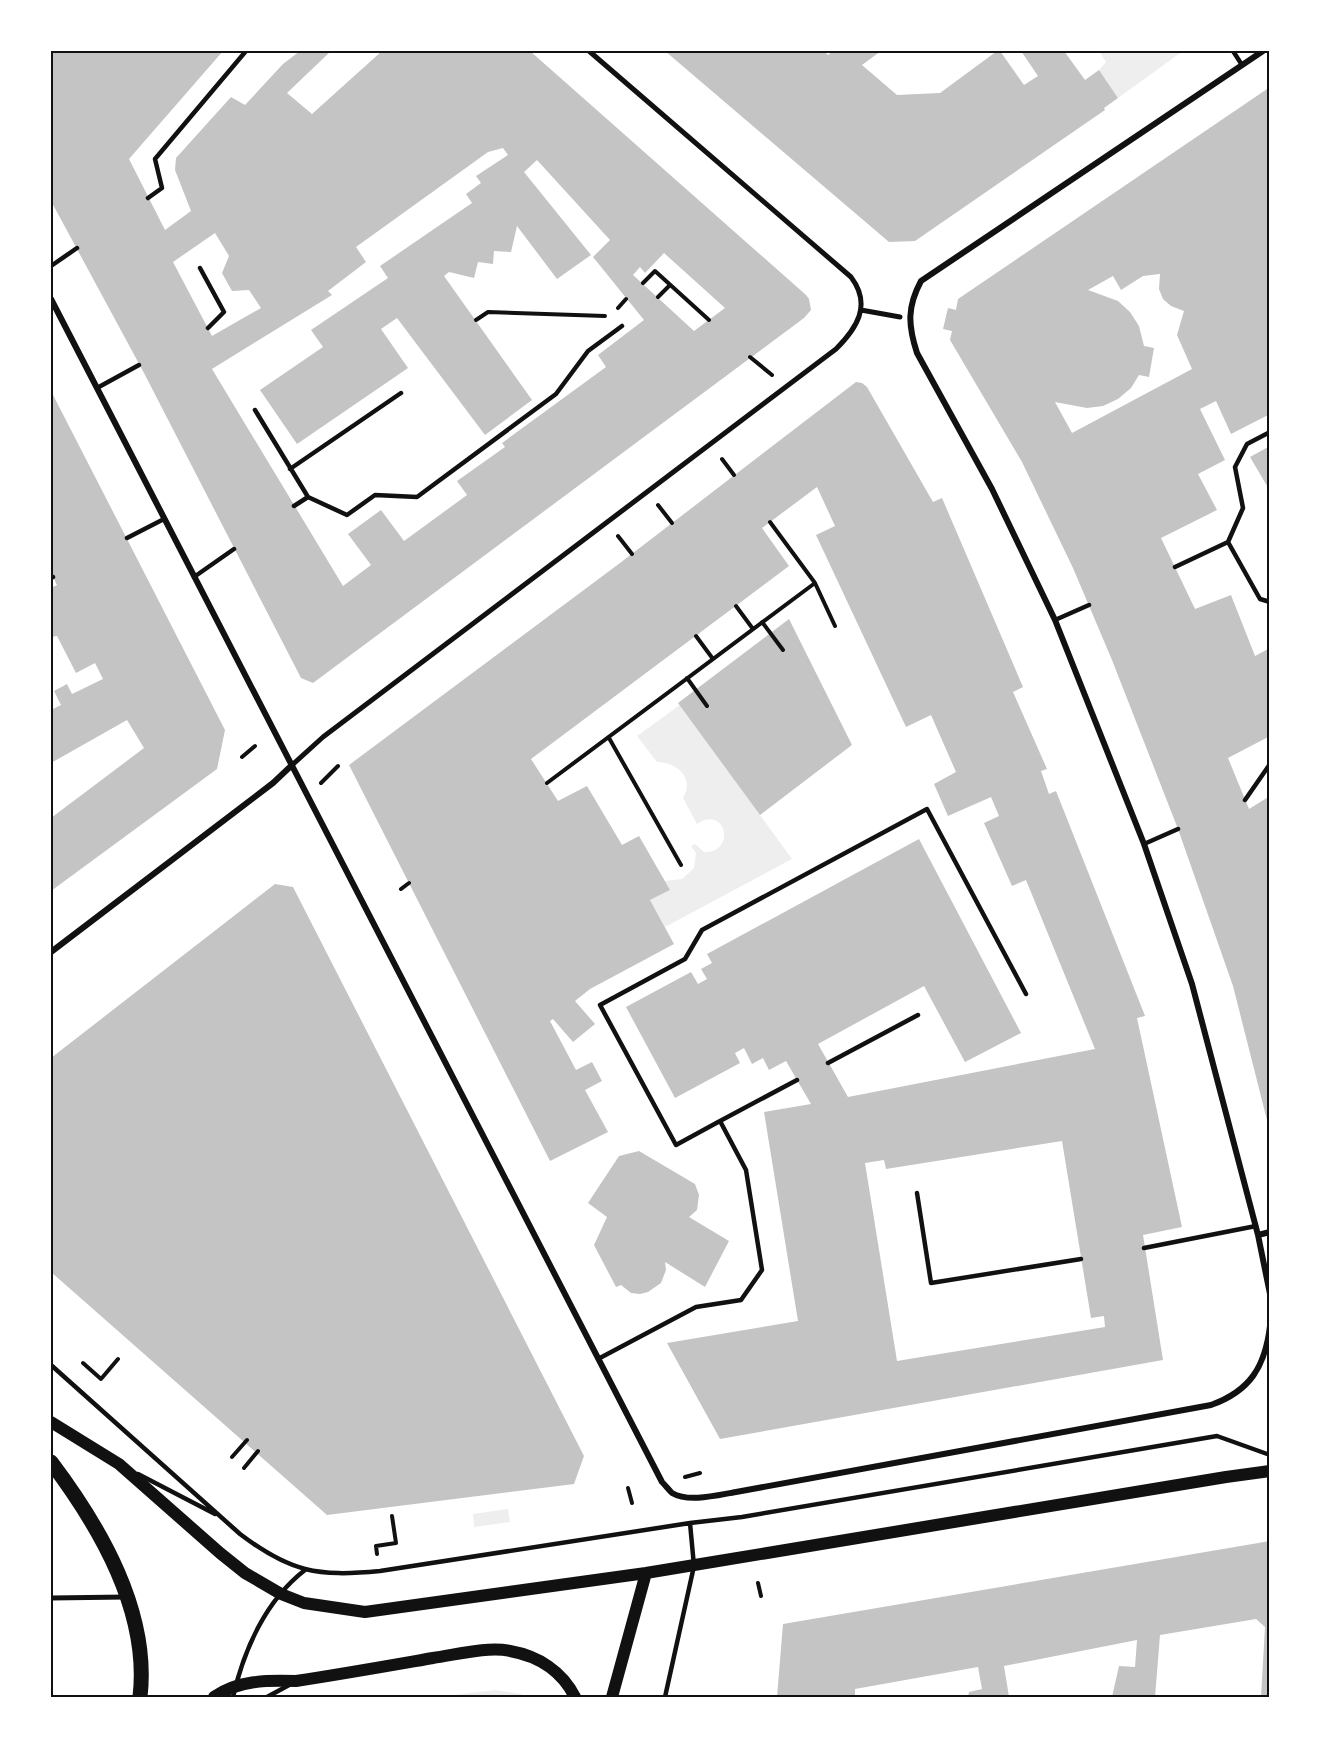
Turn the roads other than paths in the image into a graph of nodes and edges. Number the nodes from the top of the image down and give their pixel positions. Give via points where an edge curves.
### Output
1 (246, 51) edge
2 (589, 51) edge
3 (1233, 51) edge
4 (1263, 51) edge
5 (1242, 65) junction
6 (148, 198) dead end
7 (77, 248) dead end
8 (51, 266) edge
9 (200, 268) dead end
10 (51, 299) edge
11 (861, 310) junction
12 (900, 317) dead end
13 (622, 326) dead end
14 (208, 328) dead end
15 (139, 365) dead end
16 (97, 388) junction
17 (401, 393) dead end
18 (255, 410) dead end
19 (1270, 432) edge
20 (290, 469) junction
21 (308, 497) junction
22 (294, 506) dead end
23 (164, 519) junction
24 (127, 538) dead end
25 (1228, 542) junction
26 (234, 549) dead end
27 (1175, 567) dead end
28 (194, 577) junction
29 (1270, 602) edge
30 (1089, 605) dead end
31 (1055, 620) junction
32 (1270, 764) edge
33 (291, 766) junction
34 (1245, 800) dead end
35 (1178, 829) dead end
36 (1144, 844) junction
37 (51, 952) edge
38 (1026, 994) dead end
39 (918, 1015) dead end
40 (828, 1063) dead end
41 (797, 1080) dead end
42 (720, 1121) junction
43 (917, 1193) dead end
44 (1256, 1226) junction
45 (1270, 1232) edge
46 (1258, 1235) junction
47 (1144, 1248) dead end
48 (1081, 1258) dead end
49 (1270, 1294) edge
50 (1270, 1326) edge
51 (598, 1359) junction
52 (51, 1365) edge
53 (51, 1422) edge
54 (1270, 1455) edge
55 (51, 1462) edge
56 (118, 1464) junction
57 (1270, 1471) edge
58 (223, 1518) junction
59 (690, 1523) junction
60 (694, 1566) junction
61 (305, 1569) junction
62 (646, 1573) junction
63 (280, 1594) junction
64 (128, 1597) junction
65 (51, 1598) edge
66 (296, 1681) junction
67 (234, 1692) edge
68 (140, 1697) edge
69 (214, 1697) edge
70 (267, 1697) edge
71 (575, 1697) edge
72 (612, 1697) edge
73 (665, 1697) edge

1 - 6 lane via 155,159 162,188
2 - 11 street via 851,277 858,286
3 - 5 lane
4 - 5 street
5 - 31 street via 921,280 913,297 910,333 917,353 992,489
7 - 8 lane
9 - 14 lane via 224,312
10 - 16 street
11 - 12 street
11 - 33 street via 850,335 836,349 323,737
13 - 21 lane via 588,351 556,394 417,496 375,495 347,515
15 - 16 lane
16 - 23 street
17 - 20 lane
18 - 20 lane
19 - 25 lane via 1247,444 1235,467 1243,508
20 - 21 lane
21 - 22 lane
23 - 24 lane
23 - 28 street
25 - 27 lane
25 - 29 lane via 1260,599
26 - 28 lane
28 - 33 street
30 - 31 lane
31 - 36 street
32 - 34 lane
33 - 37 street
33 - 51 street
35 - 36 lane
36 - 44 street via 1192,984
38 - 42 lane via 927,809 702,930 685,959 600,1005 676,1145
39 - 40 lane
41 - 42 lane
42 - 51 lane via 746,1170 762,1269 741,1300 696,1307
43 - 48 lane via 931,1282
44 - 46 street
44 - 47 lane
45 - 46 street
46 - 49 street
50 - 51 street via 1265,1352 1250,1382 1231,1398 1211,1406 736,1492 686,1497 673,1493 662,1482
52 - 58 lane
53 - 56 main road
54 - 59 lane via 1217,1436
55 - 64 main road via 106,1548
56 - 58 lane
56 - 63 main road via 220,1553
57 - 60 main road
58 - 61 lane via 264,1552
59 - 60 lane
59 - 61 lane via 380,1571 329,1573
60 - 62 main road
60 - 73 lane
61 - 63 lane
62 - 63 main road via 365,1612
62 - 72 main road
63 - 67 lane via 254,1634
64 - 65 street
64 - 68 main road via 139,1648
66 - 67 main road via 266,1680
66 - 70 lane
66 - 71 main road via 508,1650 554,1669
67 - 69 main road

